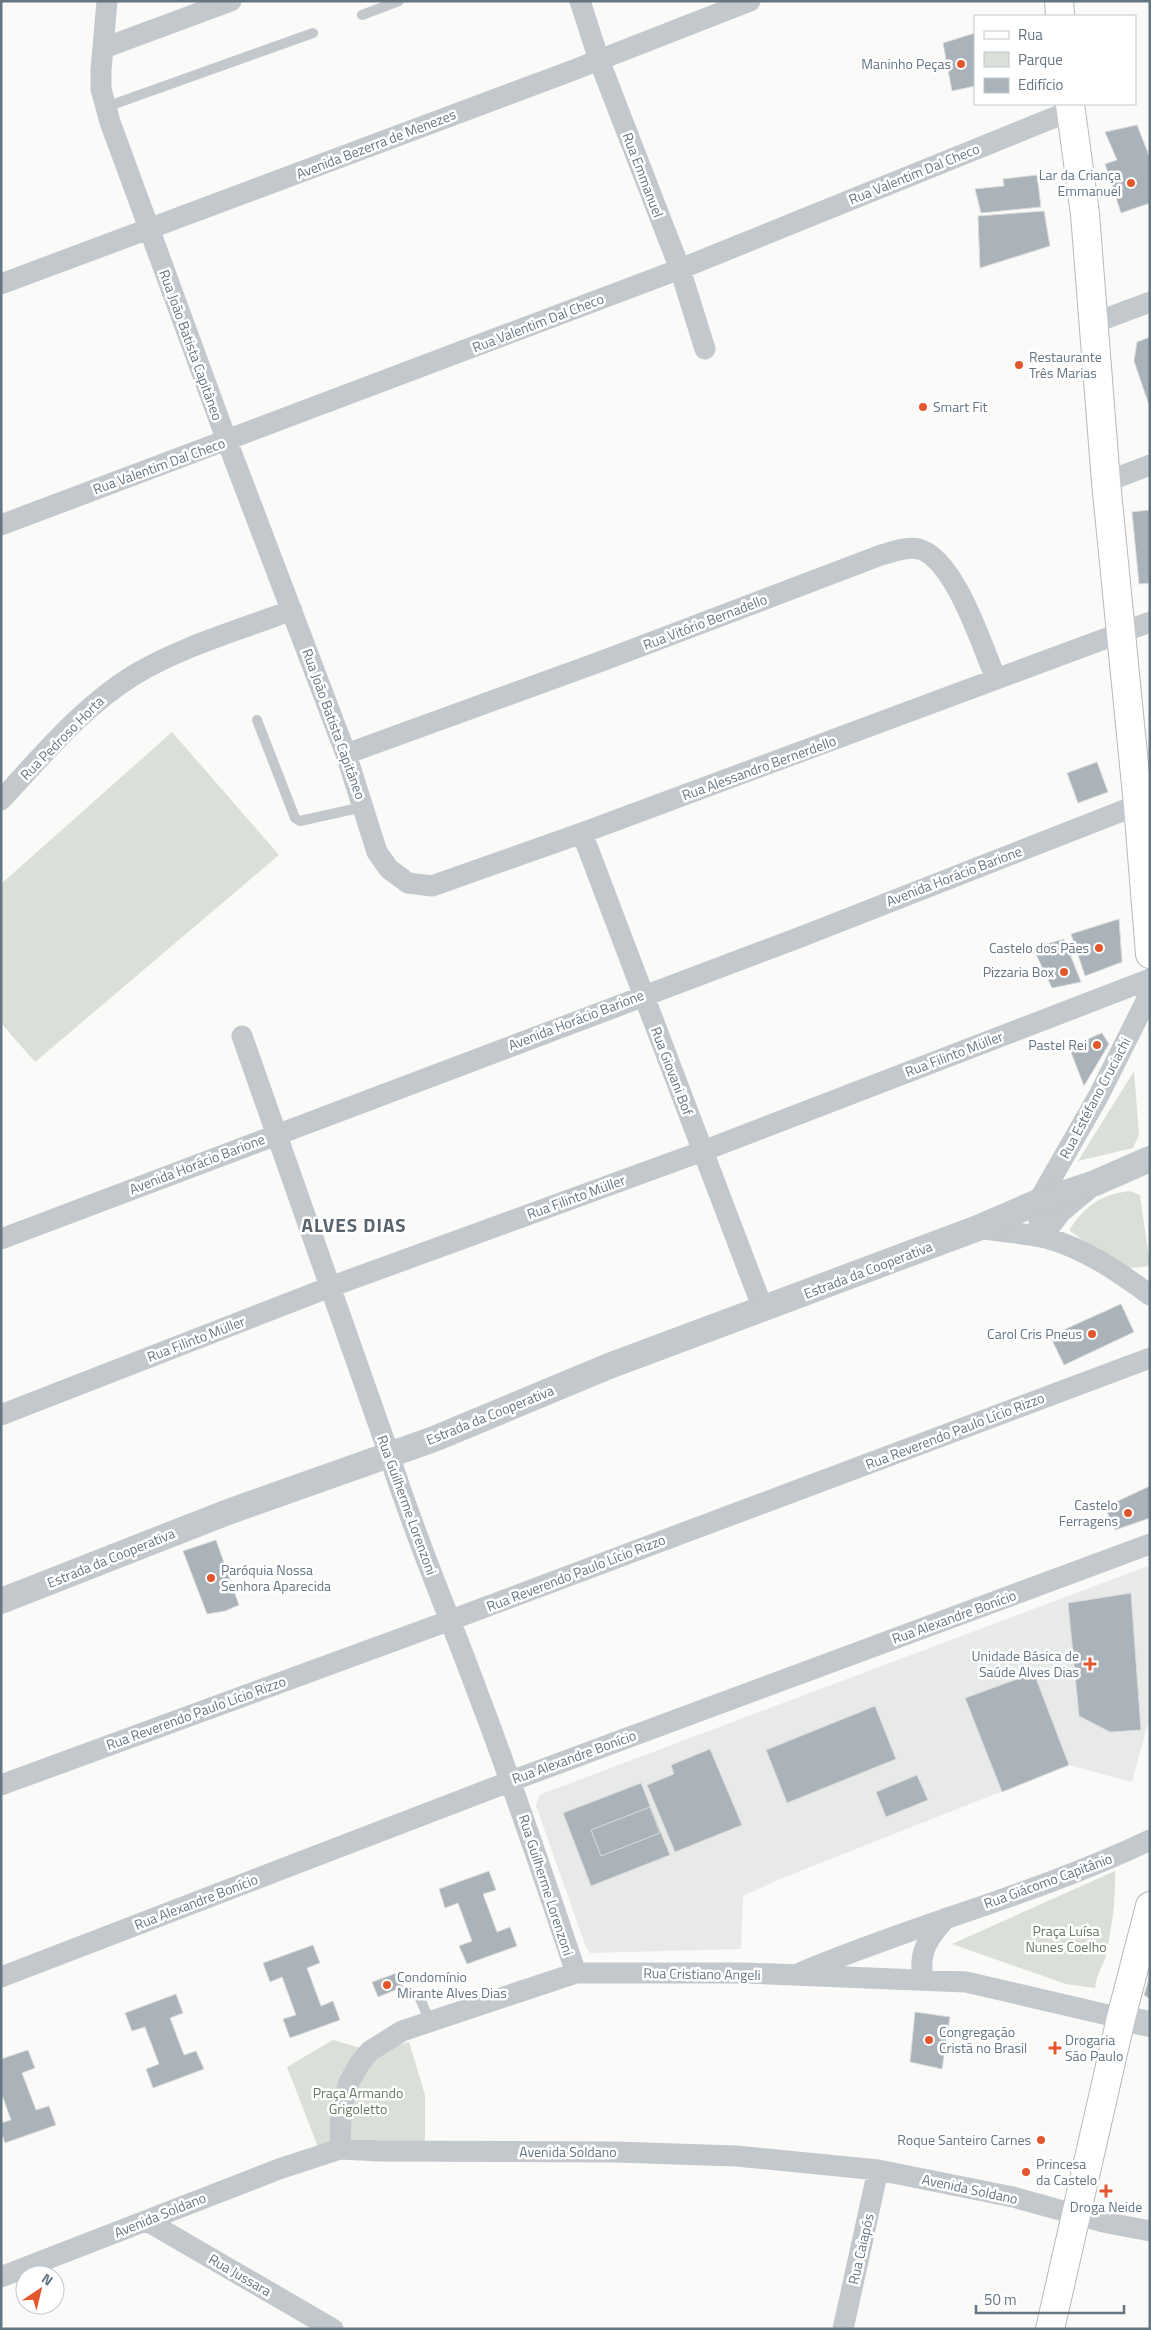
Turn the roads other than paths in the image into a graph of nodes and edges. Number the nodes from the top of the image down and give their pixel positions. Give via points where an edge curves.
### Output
1 (107, 1) edge
2 (231, 1) edge
3 (399, 1) edge
4 (580, 1) edge
5 (750, 1) edge
6 (1059, 1) edge
7 (362, 15) dead end
8 (1060, 15) edge
9 (313, 33) dead end
10 (104, 48) junction
11 (599, 60) junction
12 (106, 107) junction
13 (1070, 108) edge
14 (149, 230) junction
15 (680, 269) junction
16 (1, 284) edge
17 (1150, 302) edge
18 (1094, 323) junction
19 (705, 349) dead end
20 (227, 441) junction
21 (1150, 465) edge
22 (1106, 482) junction
23 (1, 525) edge
24 (292, 610) junction
25 (1150, 622) edge
26 (1122, 632) junction
27 (996, 679) junction
28 (257, 720) dead end
29 (346, 754) junction
30 (1, 800) edge
31 (1144, 803) edge
32 (363, 807) junction
33 (582, 834) junction
34 (377, 852) joint
35 (1150, 954) edge
36 (1150, 979) edge
37 (1150, 993) edge
38 (643, 994) junction
39 (242, 1036) dead end
40 (276, 1134) junction
41 (703, 1151) junction
42 (1150, 1159) edge
43 (1096, 1183) junction
44 (1038, 1202) junction
45 (978, 1228) junction
46 (1045, 1236) junction
47 (1, 1238) edge
48 (330, 1287) junction
49 (1150, 1295) edge
50 (763, 1309) junction
51 (1150, 1358) edge
52 (1, 1415) edge
53 (389, 1454) junction
54 (1150, 1544) edge
55 (1, 1601) edge
56 (451, 1620) junction
57 (511, 1780) junction
58 (1, 1785) edge
59 (1150, 1840) edge
60 (1150, 1906) edge
61 (946, 1918) junction
62 (576, 1973) junction
63 (793, 1975) junction
64 (1, 1977) edge
65 (923, 1979) junction
66 (419, 1996) dead end
67 (1121, 2018) junction
68 (430, 2022) junction
69 (1150, 2024) edge
70 (340, 2149) junction
71 (878, 2170) junction
72 (1077, 2213) junction
73 (147, 2221) junction
74 (1150, 2231) edge
75 (1, 2277) edge
76 (333, 2329) edge
77 (843, 2329) edge
78 (1050, 2329) edge

1 - 10 street, Rua João Batista Capitâneo
2 - 10 street
3 - 7 lane
4 - 11 street, Rua Emmanuel
5 - 11 street, Avenida Bezerra de Menezes
6 - 8 main road
9 - 12 lane
10 - 12 street, Rua João Batista Capitâneo via 100,70
11 - 14 street, Avenida Bezerra de Menezes
11 - 15 street, Rua Emmanuel
12 - 14 street, Rua João Batista Capitâneo
13 - 15 street, Rua Valentim Dal Checo
13 - 18 main road via 1085,214
14 - 16 street, Avenida Bezerra de Menezes
14 - 20 street, Rua João Batista Capitâneo
15 - 19 street, Rua Emmanuel
15 - 20 street, Rua Valentim Dal Checo
17 - 18 street
18 - 22 main road
20 - 23 street, Rua Valentim Dal Checo
20 - 24 street, Rua João Batista Capitâneo
21 - 22 street
22 - 26 main road
24 - 29 street, Rua João Batista Capitâneo
24 - 30 street, Rua Pedroso Horta via 170,656 134,675 78,719
25 - 26 street, Rua Alessandro Bernerdello
26 - 27 street, Rua Alessandro Bernerdello
26 - 31 main road
27 - 29 street, Rua Vitório Bernadello via 953,579 930,553 904,548
27 - 33 street, Rua Alessandro Bernerdello
28 - 32 lane via 295,818 300,820
29 - 32 street, Rua João Batista Capitâneo
31 - 35 main road
31 - 38 street, Avenida Horácio Barione via 798,938
32 - 34 street, Rua João Batista Capitâneo
33 - 34 street, Rua Alessandro Bernerdello via 432,886 408,884 389,869
33 - 38 street, Rua Giovani Bof
36 - 41 street, Rua Filinto Müller
37 - 44 street, Rua Estéfano Cruciachi via 1099,1096
38 - 40 street, Avenida Horácio Barione
38 - 41 street, Rua Giovani Bof
39 - 40 street, Rua Guilherme Lorenzoni
40 - 47 street, Avenida Horácio Barione
40 - 48 street, Rua Guilherme Lorenzoni
41 - 48 street, Rua Filinto Müller
41 - 50 street, Rua Giovani Bof
42 - 43 street, Estrada da Cooperativa
43 - 44 street, Estrada da Cooperativa
43 - 46 street, Estrada da Cooperativa via 1061,1212
44 - 45 street, Estrada da Cooperativa
44 - 46 street via 1039,1222
45 - 46 street, Estrada da Cooperativa
45 - 50 street, Estrada da Cooperativa
46 - 49 street via 1101,1262
48 - 52 street, Rua Filinto Müller
48 - 53 street, Rua Guilherme Lorenzoni
50 - 53 street, Estrada da Cooperativa via 609,1366 434,1439
51 - 56 street, Rua Reverendo Paulo Lício Rizzo
53 - 55 street, Estrada da Cooperativa via 228,1512
53 - 56 street, Rua Guilherme Lorenzoni via 406,1508
54 - 57 street, Rua Alexandre Bonício
56 - 57 street, Rua Guilherme Lorenzoni
56 - 58 street, Rua Reverendo Paulo Lício Rizzo
57 - 62 street, Rua Guilherme Lorenzoni
57 - 64 street, Rua Alexandre Bonício
59 - 61 street, Rua Giácomo Capitânio via 1105,1862
60 - 67 main road
61 - 63 street, Rua Giácomo Capitânio via 877,1941
61 - 65 street via 925,1948 921,1960
62 - 63 street, Rua Cristiano Angeli
62 - 68 street, Rua Cristiano Angeli
63 - 65 street, Rua Cristiano Angeli
65 - 67 street, Rua Cristiano Angeli via 966,1982
66 - 68 lane
67 - 69 street, Rua Cristiano Angeli
67 - 72 main road
68 - 70 street, Rua Cristiano Angeli via 402,2031 370,2050 360,2063 349,2082 341,2110
70 - 71 street, Avenida Soldano via 718,2156
70 - 73 street, Avenida Soldano via 279,2169
71 - 72 street, Avenida Soldano
71 - 77 street, Rua Caiapós
72 - 74 street, Avenida Soldano via 1103,2222
72 - 78 main road
73 - 75 street, Avenida Soldano
73 - 76 street, Rua Jussara

